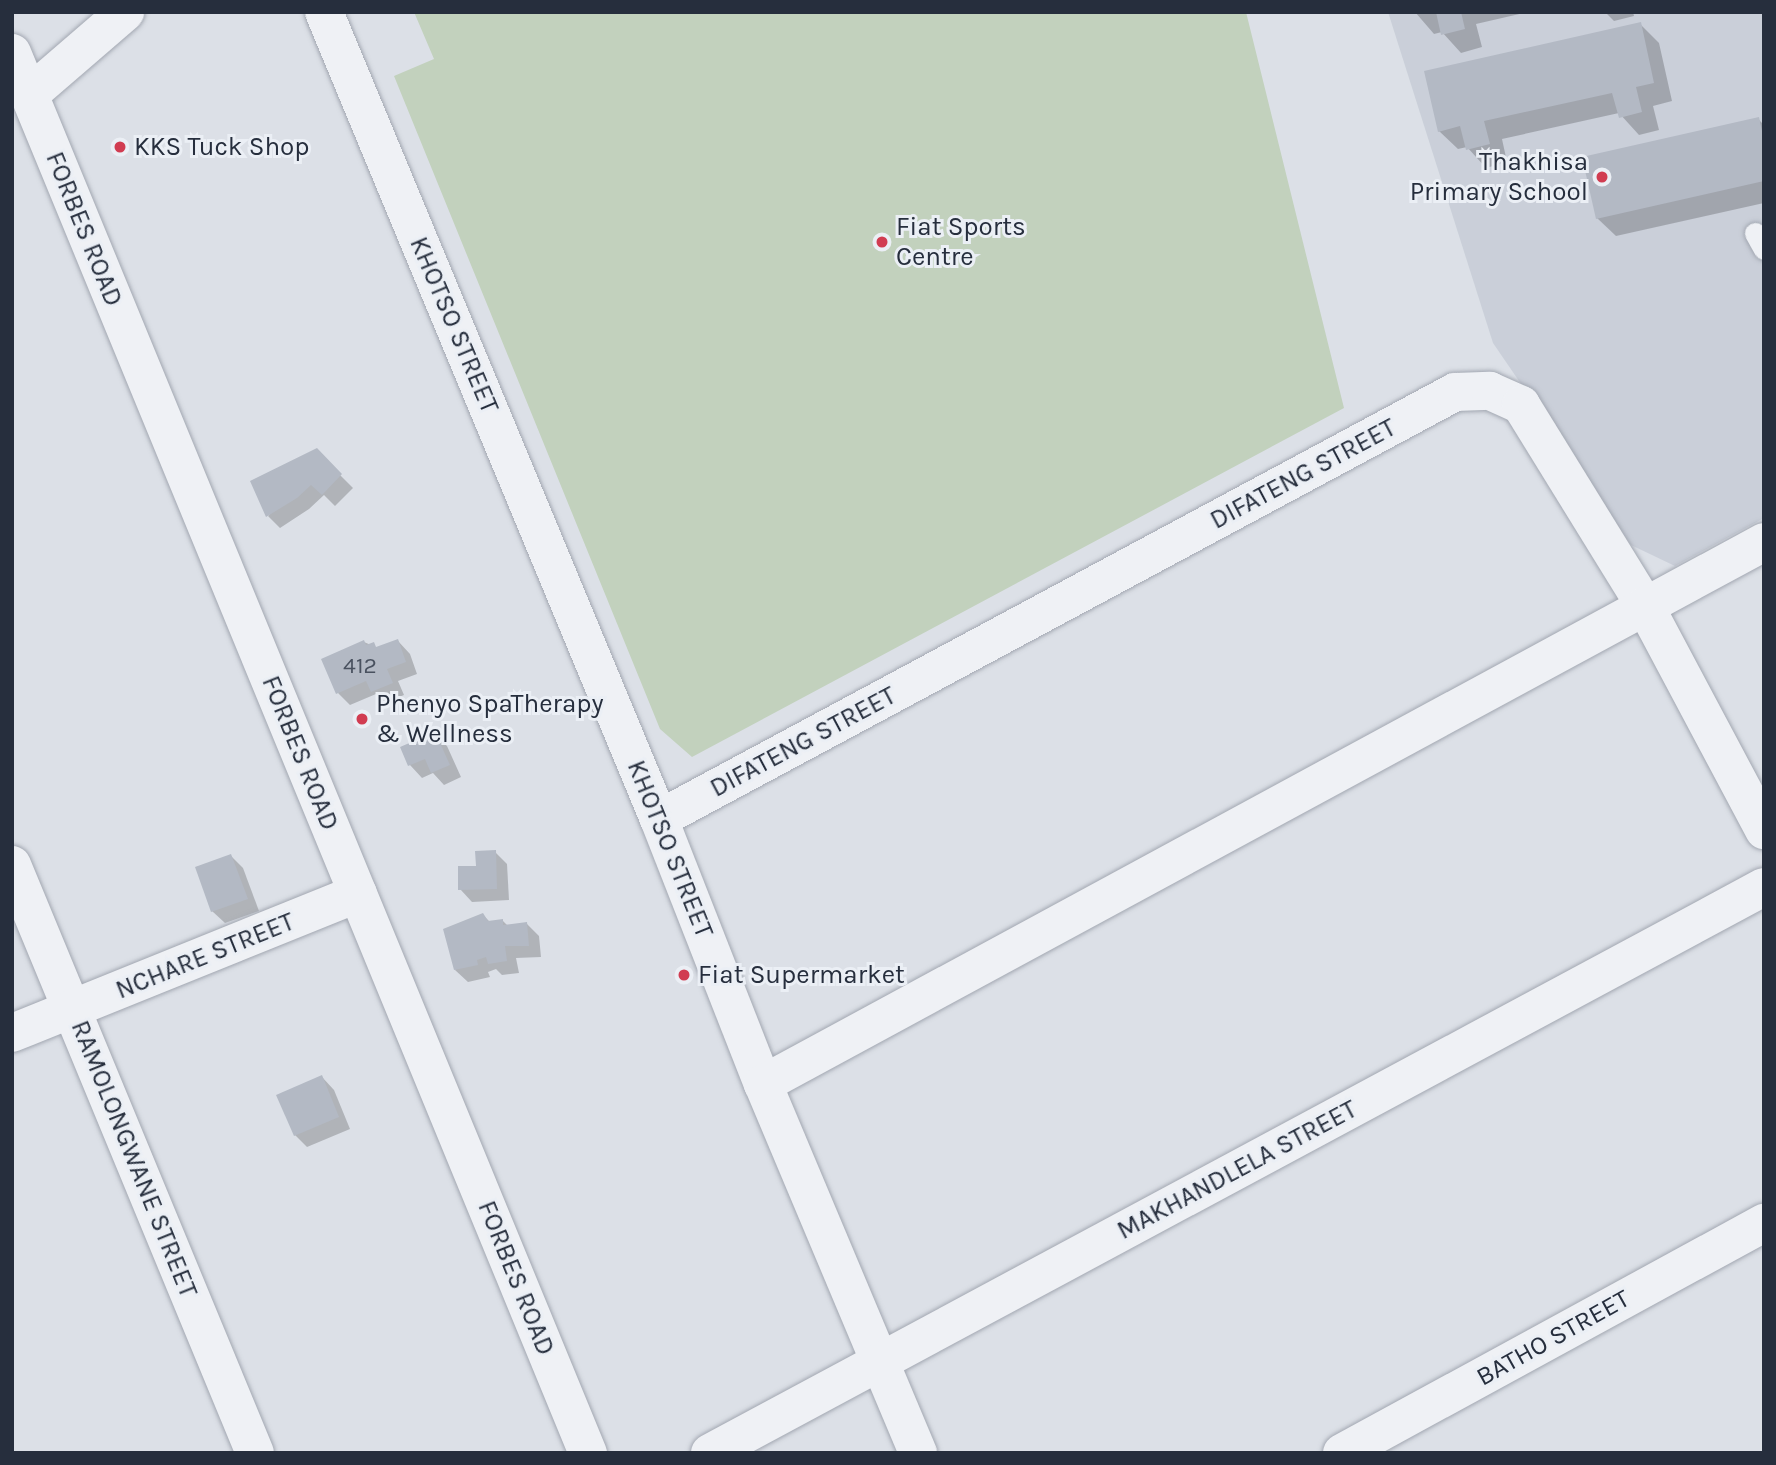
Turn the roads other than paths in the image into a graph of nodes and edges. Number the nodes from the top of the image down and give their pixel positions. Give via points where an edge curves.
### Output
1 (125, 12) edge
2 (324, 12) edge
3 (12, 53) edge
4 (29, 95) junction
5 (1764, 542) edge
6 (1645, 606) junction
7 (659, 819) junction
8 (1764, 830) edge
9 (12, 865) edge
10 (1764, 887) edge
11 (358, 893) junction
12 (72, 1009) junction
13 (12, 1033) edge
14 (763, 1084) junction
15 (1764, 1223) edge
16 (881, 1363) junction
17 (255, 1453) edge
18 (588, 1453) edge
19 (710, 1453) edge
20 (918, 1453) edge
21 (1342, 1453) edge

1 - 4 street
2 - 7 street, KHOTSO STREET
3 - 4 street, FORBES ROAD
4 - 11 street, FORBES ROAD
5 - 6 street
6 - 7 street, DIFATENG STREET via 1521,405 1490,391 1455,392
6 - 8 street, DIFATENG STREET
6 - 14 street
7 - 14 street, KHOTSO STREET
9 - 12 street, RAMOLONGWANE STREET
10 - 16 street, MAKHANDLELA STREET
11 - 12 street, NCHARE STREET
11 - 18 street, FORBES ROAD
12 - 13 street, NCHARE STREET
12 - 17 street, RAMOLONGWANE STREET
14 - 16 street, KHOTSO STREET
15 - 21 street, BATHO STREET
16 - 19 street, MAKHANDLELA STREET
16 - 20 street, KHOTSO STREET

